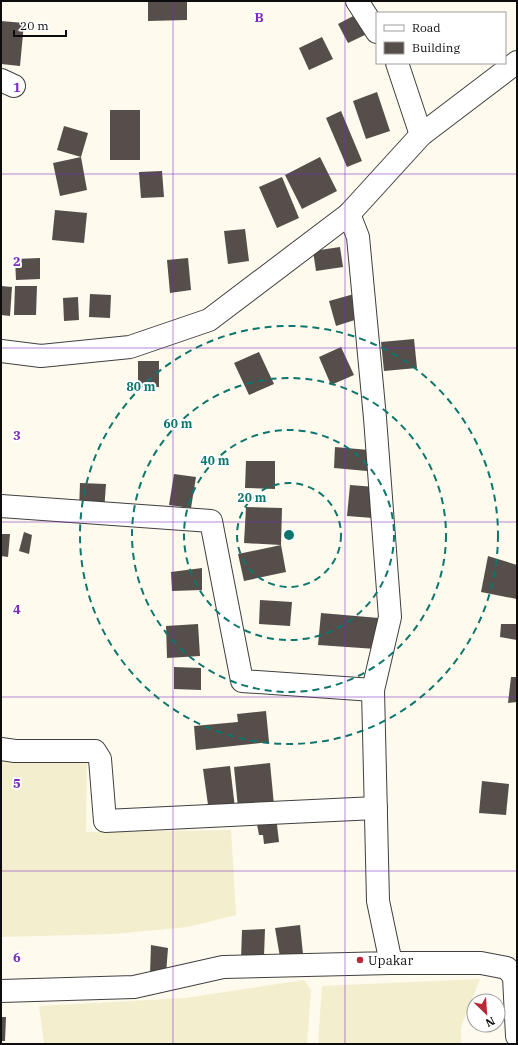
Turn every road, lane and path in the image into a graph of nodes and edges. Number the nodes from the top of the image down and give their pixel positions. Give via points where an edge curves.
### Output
1 (357, 1) edge
2 (376, 30) edge
3 (517, 62) edge
4 (397, 64) edge
5 (421, 135) junction
6 (349, 214) junction
7 (1, 351) edge
8 (1, 506) edge
9 (373, 690) junction
10 (1, 749) edge
11 (376, 808) junction
12 (391, 963) junction
13 (1, 991) edge
14 (517, 1036) edge

1 - 2 street
3 - 5 street
4 - 5 street
5 - 6 street
6 - 7 street via 209,320 130,347 41,356
6 - 9 street via 359,245 376,418 390,617
8 - 9 street via 211,521 242,681
9 - 11 street
10 - 11 street via 95,751 100,759 105,821
11 - 12 street via 378,901
12 - 13 street via 223,967 134,987
12 - 14 street via 481,963 507,968 514,977

